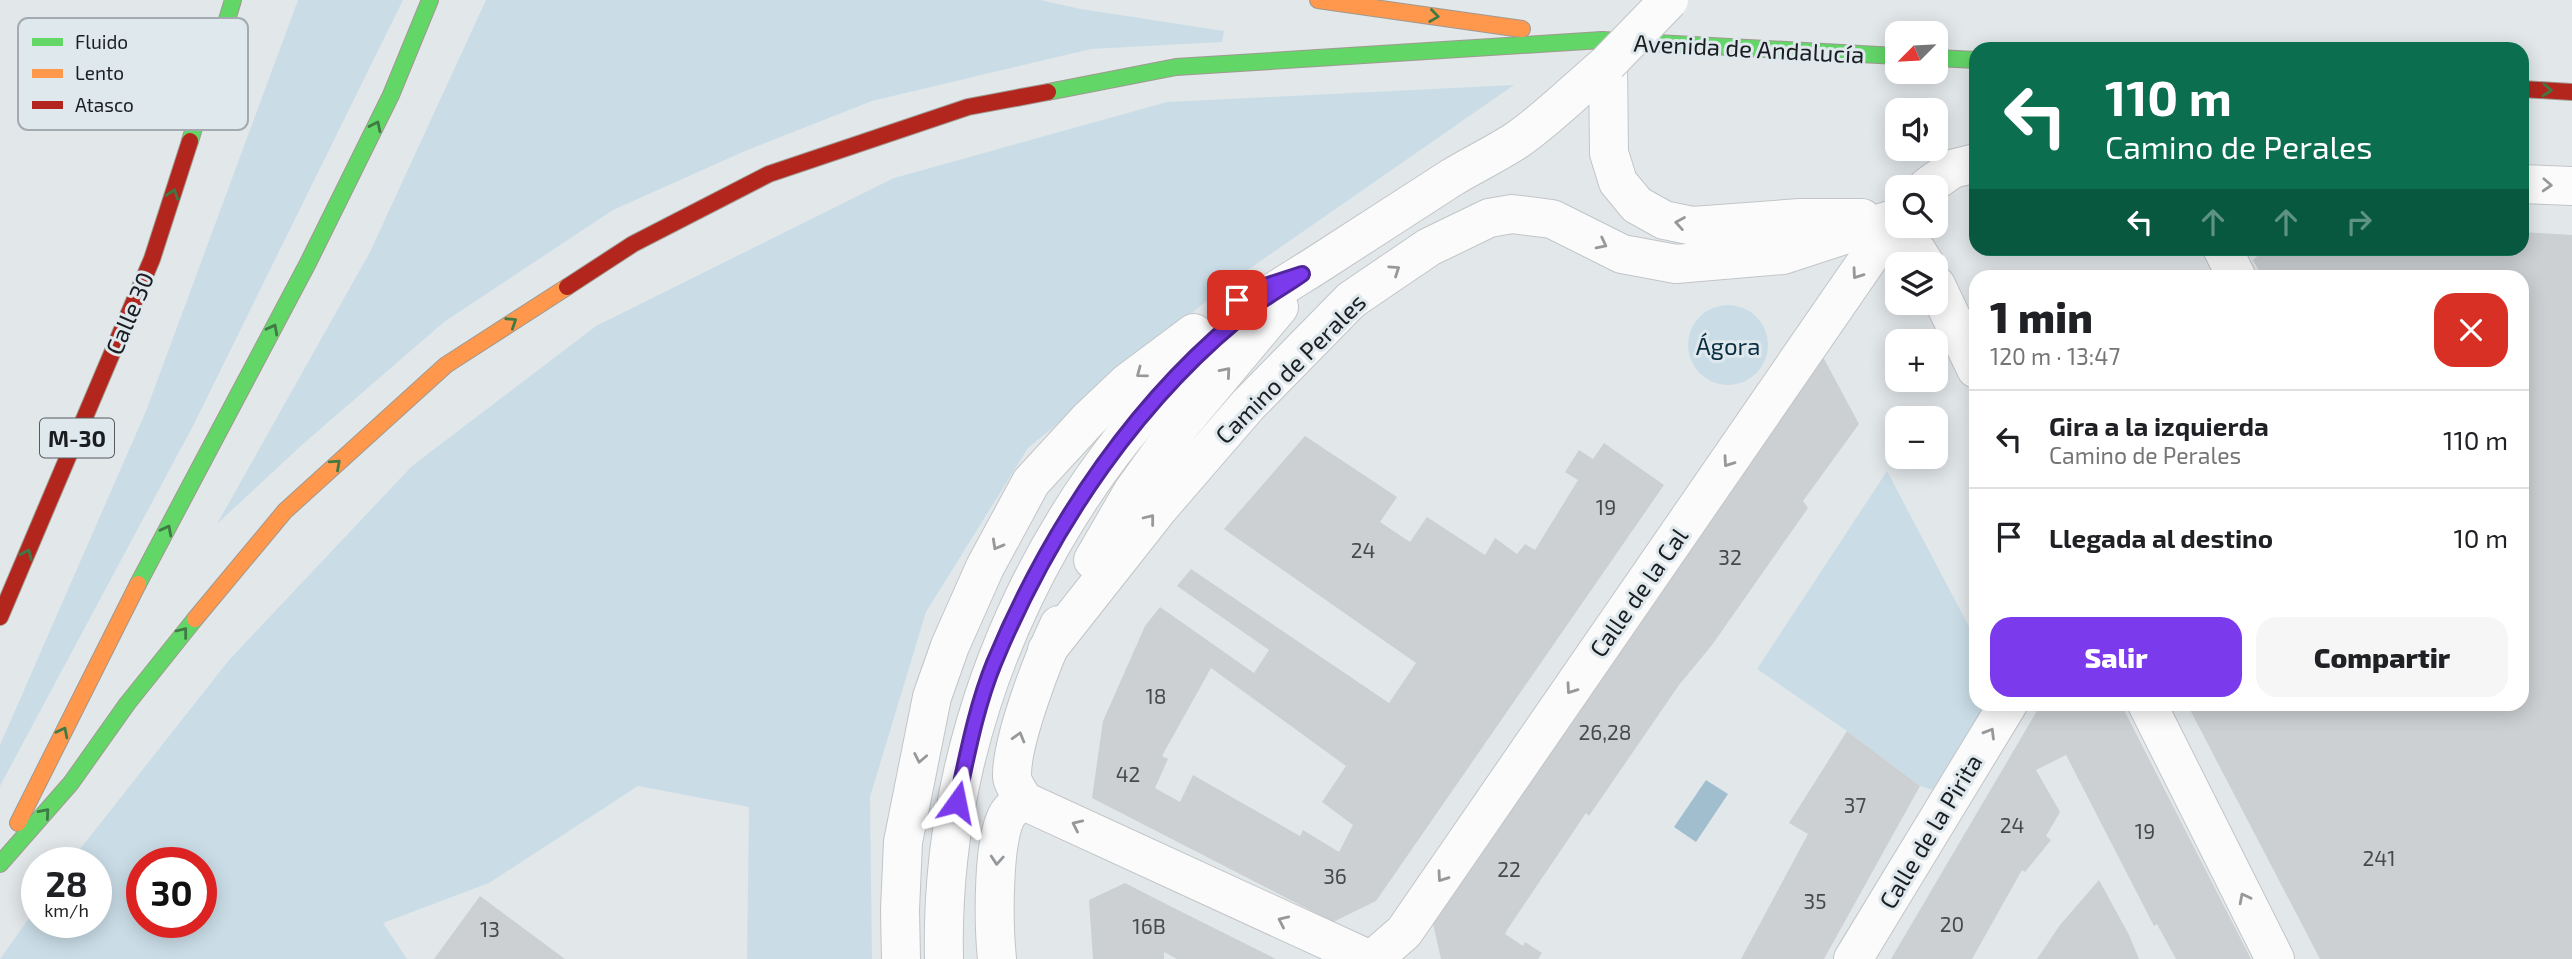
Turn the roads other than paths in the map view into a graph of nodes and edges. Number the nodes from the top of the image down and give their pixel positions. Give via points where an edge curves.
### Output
1 (233, 0) edge
2 (429, 0) edge
3 (1318, 0) edge
4 (1669, 0) edge
5 (228, 18) edge
6 (1605, 52) junction
7 (1885, 56) edge
8 (1948, 59) edge
9 (1969, 60) edge
10 (2529, 89) edge
11 (2572, 92) edge
12 (194, 130) edge
13 (1969, 165) edge
14 (1944, 175) edge
15 (2529, 184) edge
16 (2572, 186) edge
17 (1885, 220) edge
18 (1885, 224) edge
19 (1886, 238) edge
20 (1302, 274) junction
21 (1948, 310) edge
22 (1969, 354) edge
23 (0, 617) edge
24 (1047, 650) junction
25 (2004, 711) edge
26 (2151, 711) edge
27 (1024, 801) junction
28 (0, 862) edge
29 (1345, 955) edge
30 (901, 959) edge
31 (944, 959) edge
32 (997, 959) edge
33 (1373, 959) edge
34 (1853, 959) edge
35 (2275, 959) edge

5 -> 1 highway, Calle 30 / M-30
28 -> 2 highway via 131,598 314,251 391,95
3 -> 6 highway
4 - 6 street, Camino de Perales, bridge
6 - 7 highway, Avenida de Andalucía
17 -> 6 street via 1800,218 1693,226 1664,220 1637,205 1618,181 1609,153
6 - 20 street, Camino de Perales via 1519,139
28 -> 6 highway via 71,783 202,608 285,511 446,365 633,244 769,173 968,107 1176,67
8 - 9 highway
10 -> 11 highway
23 -> 12 highway, Calle 30 / M-30 via 152,259
13 - 14 street
15 -> 16 street
24 -> 18 street, Camino de Perales via 1248,405 1352,300 1429,247 1489,218 1512,214 1552,219 1622,254 1676,264 1783,255
19 -> 33 street, Calle de la Cal via 1404,932
24 -> 20 street, Camino de Perales via 1072,596 1133,491
20 -> 30 street, Camino de Perales via 1237,300 1128,383 1031,482 985,567 932,697 903,842
20 - 31 street, Camino de Perales via 1213,341 1153,404 1070,511 1034,576 993,665 969,747 949,852
21 - 22 street
27 -> 24 street, Camino de Perales via 1012,780 1013,760
34 -> 25 street, Calle de la Pirita
35 -> 26 street
29 -> 27 street
27 -> 32 street via 1009,812 998,849

